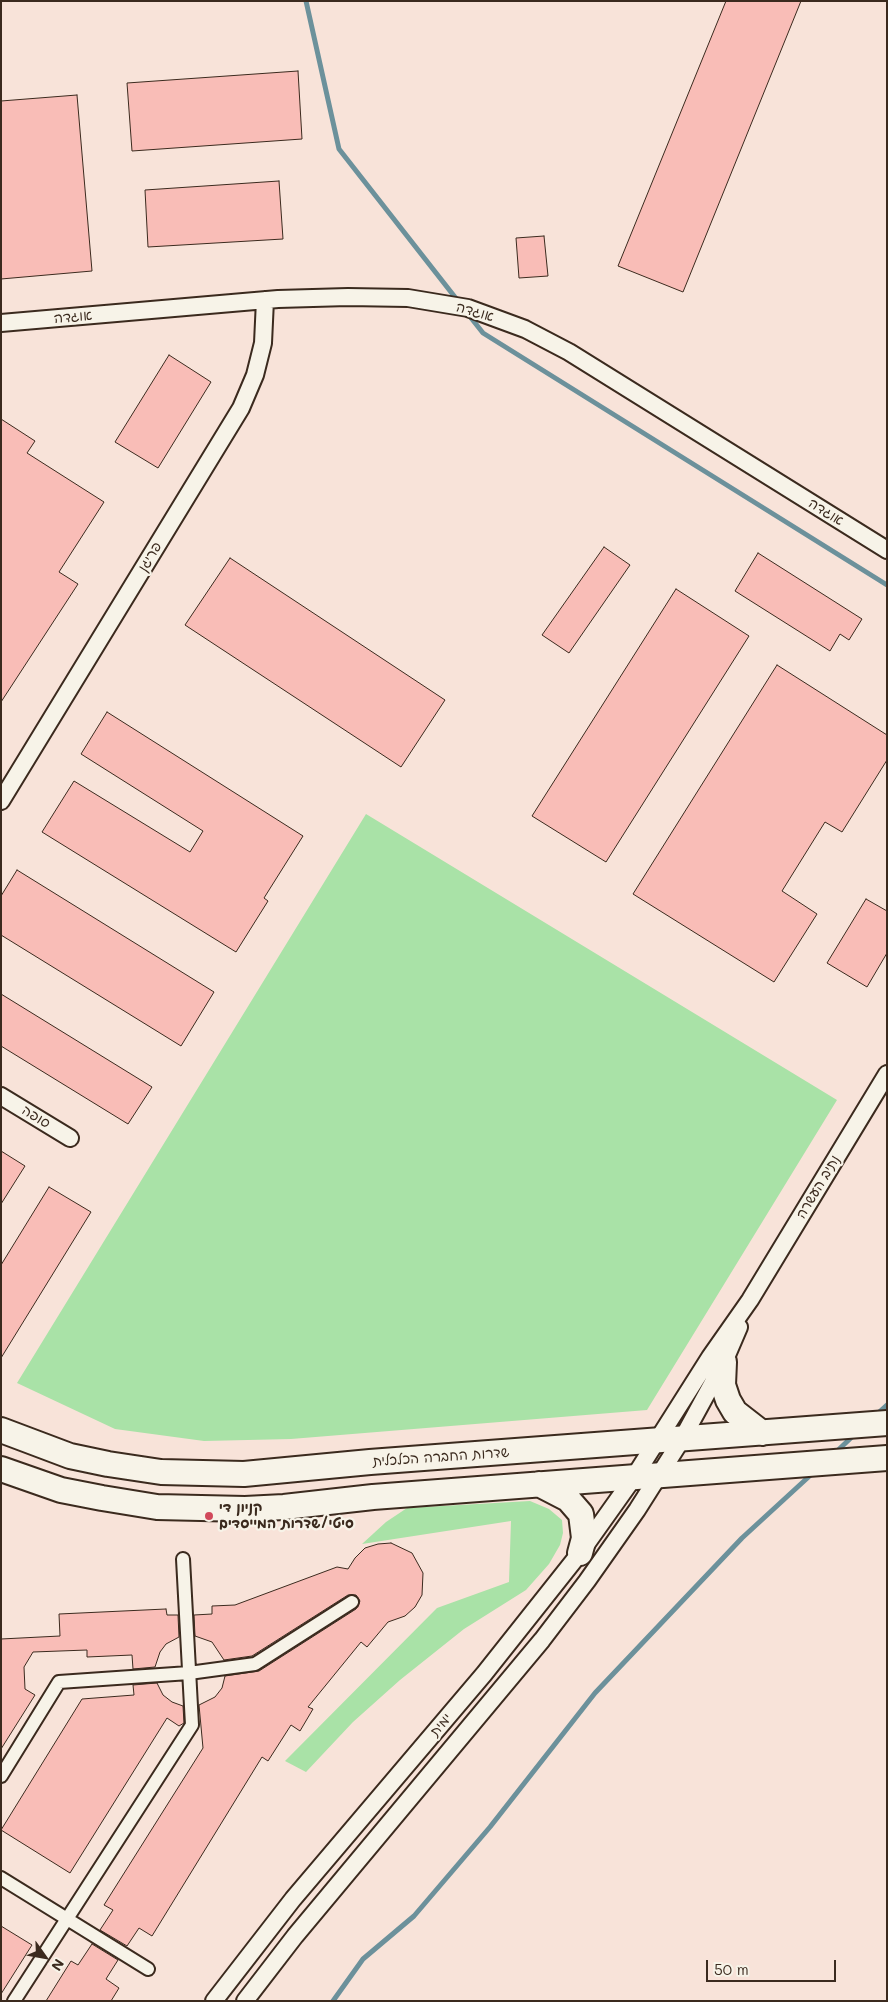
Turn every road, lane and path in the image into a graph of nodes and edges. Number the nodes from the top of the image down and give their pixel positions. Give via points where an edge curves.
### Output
1 (265, 300) junction
2 (1, 323) edge
3 (887, 550) edge
4 (1, 801) edge
5 (887, 1074) edge
6 (1, 1096) edge
7 (70, 1138) dead end
8 (750, 1300) junction
9 (724, 1362) junction
10 (887, 1423) edge
11 (1, 1430) edge
12 (762, 1433) junction
13 (682, 1438) junction
14 (658, 1440) junction
15 (887, 1458) edge
16 (1, 1469) edge
17 (659, 1475) junction
18 (634, 1477) junction
19 (539, 1484) junction
20 (580, 1553) junction
21 (183, 1559) dead end
22 (352, 1602) dead end
23 (189, 1673) junction
24 (1, 1776) edge
25 (1, 1878) edge
26 (67, 1918) junction
27 (148, 1969) dead end
28 (14, 2001) edge
29 (214, 2001) edge
30 (245, 2001) edge

1 - 2 street, אוגדה
1 - 3 street, אוגדה via 348,296 408,298 468,308 524,328 570,352
1 - 4 street, פריגן via 263,343 255,375 241,408
5 - 8 street, נתיב העשרה
6 - 7 street, סופה
8 - 9 street, נתיב העשרה
8 - 14 street, נתיב העשרה via 699,1373
9 - 12 main road via 723,1385 728,1400 736,1412
9 - 13 street, נתיב העשרה
10 - 12 main road, שדרות החברה הכלכלית
11 - 14 main road, שדרות החברה הכלכלית via 70,1456 108,1464 161,1472 236,1474
12 - 13 main road, שדרות החברה הכלכלית
13 - 14 main road, שדרות החברה הכלכלית
13 - 17 street, נתיב העשרה
14 - 18 street, ימית
15 - 17 main road
16 - 19 main road via 78,1493 158,1506 199,1508 284,1507
17 - 18 main road
17 - 30 street, ימית via 587,1581 542,1640 319,1906
18 - 19 main road
18 - 20 street, ימית
19 - 20 main road via 568,1499 581,1514 584,1538
20 - 29 street, ימית via 490,1667 293,1899
21 - 23 street
22 - 23 street via 254,1664
23 - 24 street via 59,1682
23 - 26 street via 192,1725
25 - 26 street
26 - 27 street
26 - 28 street

